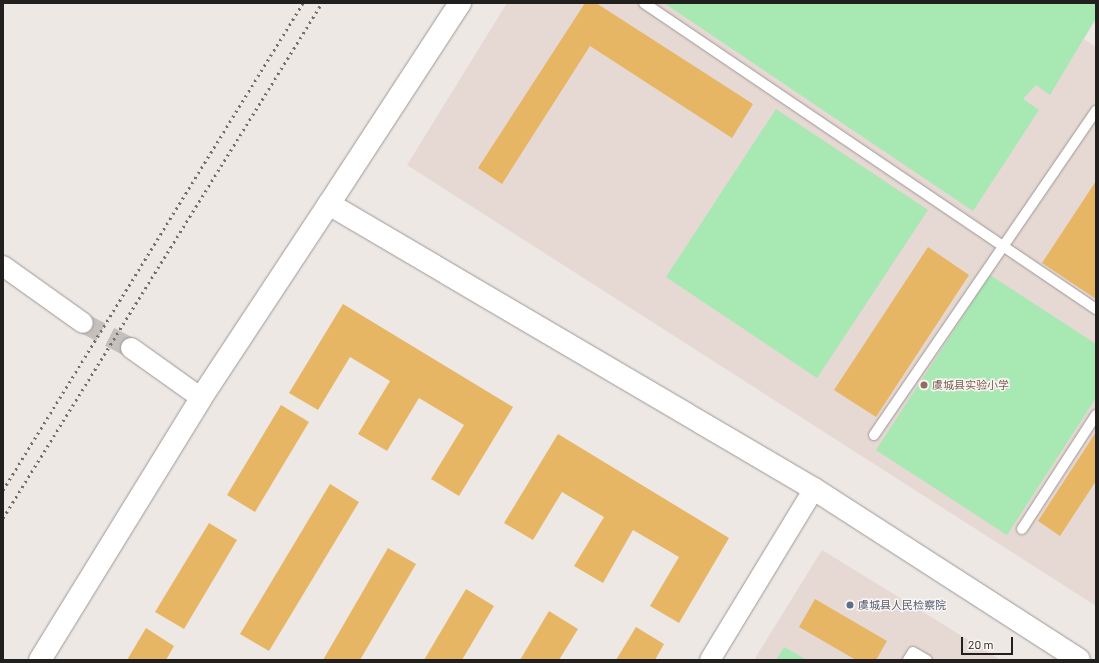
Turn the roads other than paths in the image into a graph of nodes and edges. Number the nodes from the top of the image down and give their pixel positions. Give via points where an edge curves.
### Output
1 (460, 3) edge
2 (644, 3) edge
3 (1096, 112) edge
4 (329, 204) junction
5 (1003, 247) junction
6 (3, 266) edge
7 (1096, 309) edge
8 (83, 323) tunnel mouth
9 (131, 348) tunnel mouth
10 (201, 398) junction
11 (1096, 415) edge
12 (874, 435) dead end
13 (814, 489) junction
14 (1022, 529) dead end
15 (40, 660) edge
16 (710, 660) edge
17 (908, 660) edge
18 (927, 660) edge
19 (1079, 660) edge

1 - 4 street
2 - 5 lane
3 - 5 lane
4 - 10 street
4 - 13 street
5 - 7 lane
5 - 12 lane
6 - 8 street
9 - 10 street
10 - 15 street
11 - 14 lane
13 - 16 street
13 - 19 street
17 - 18 lane via 913,652

